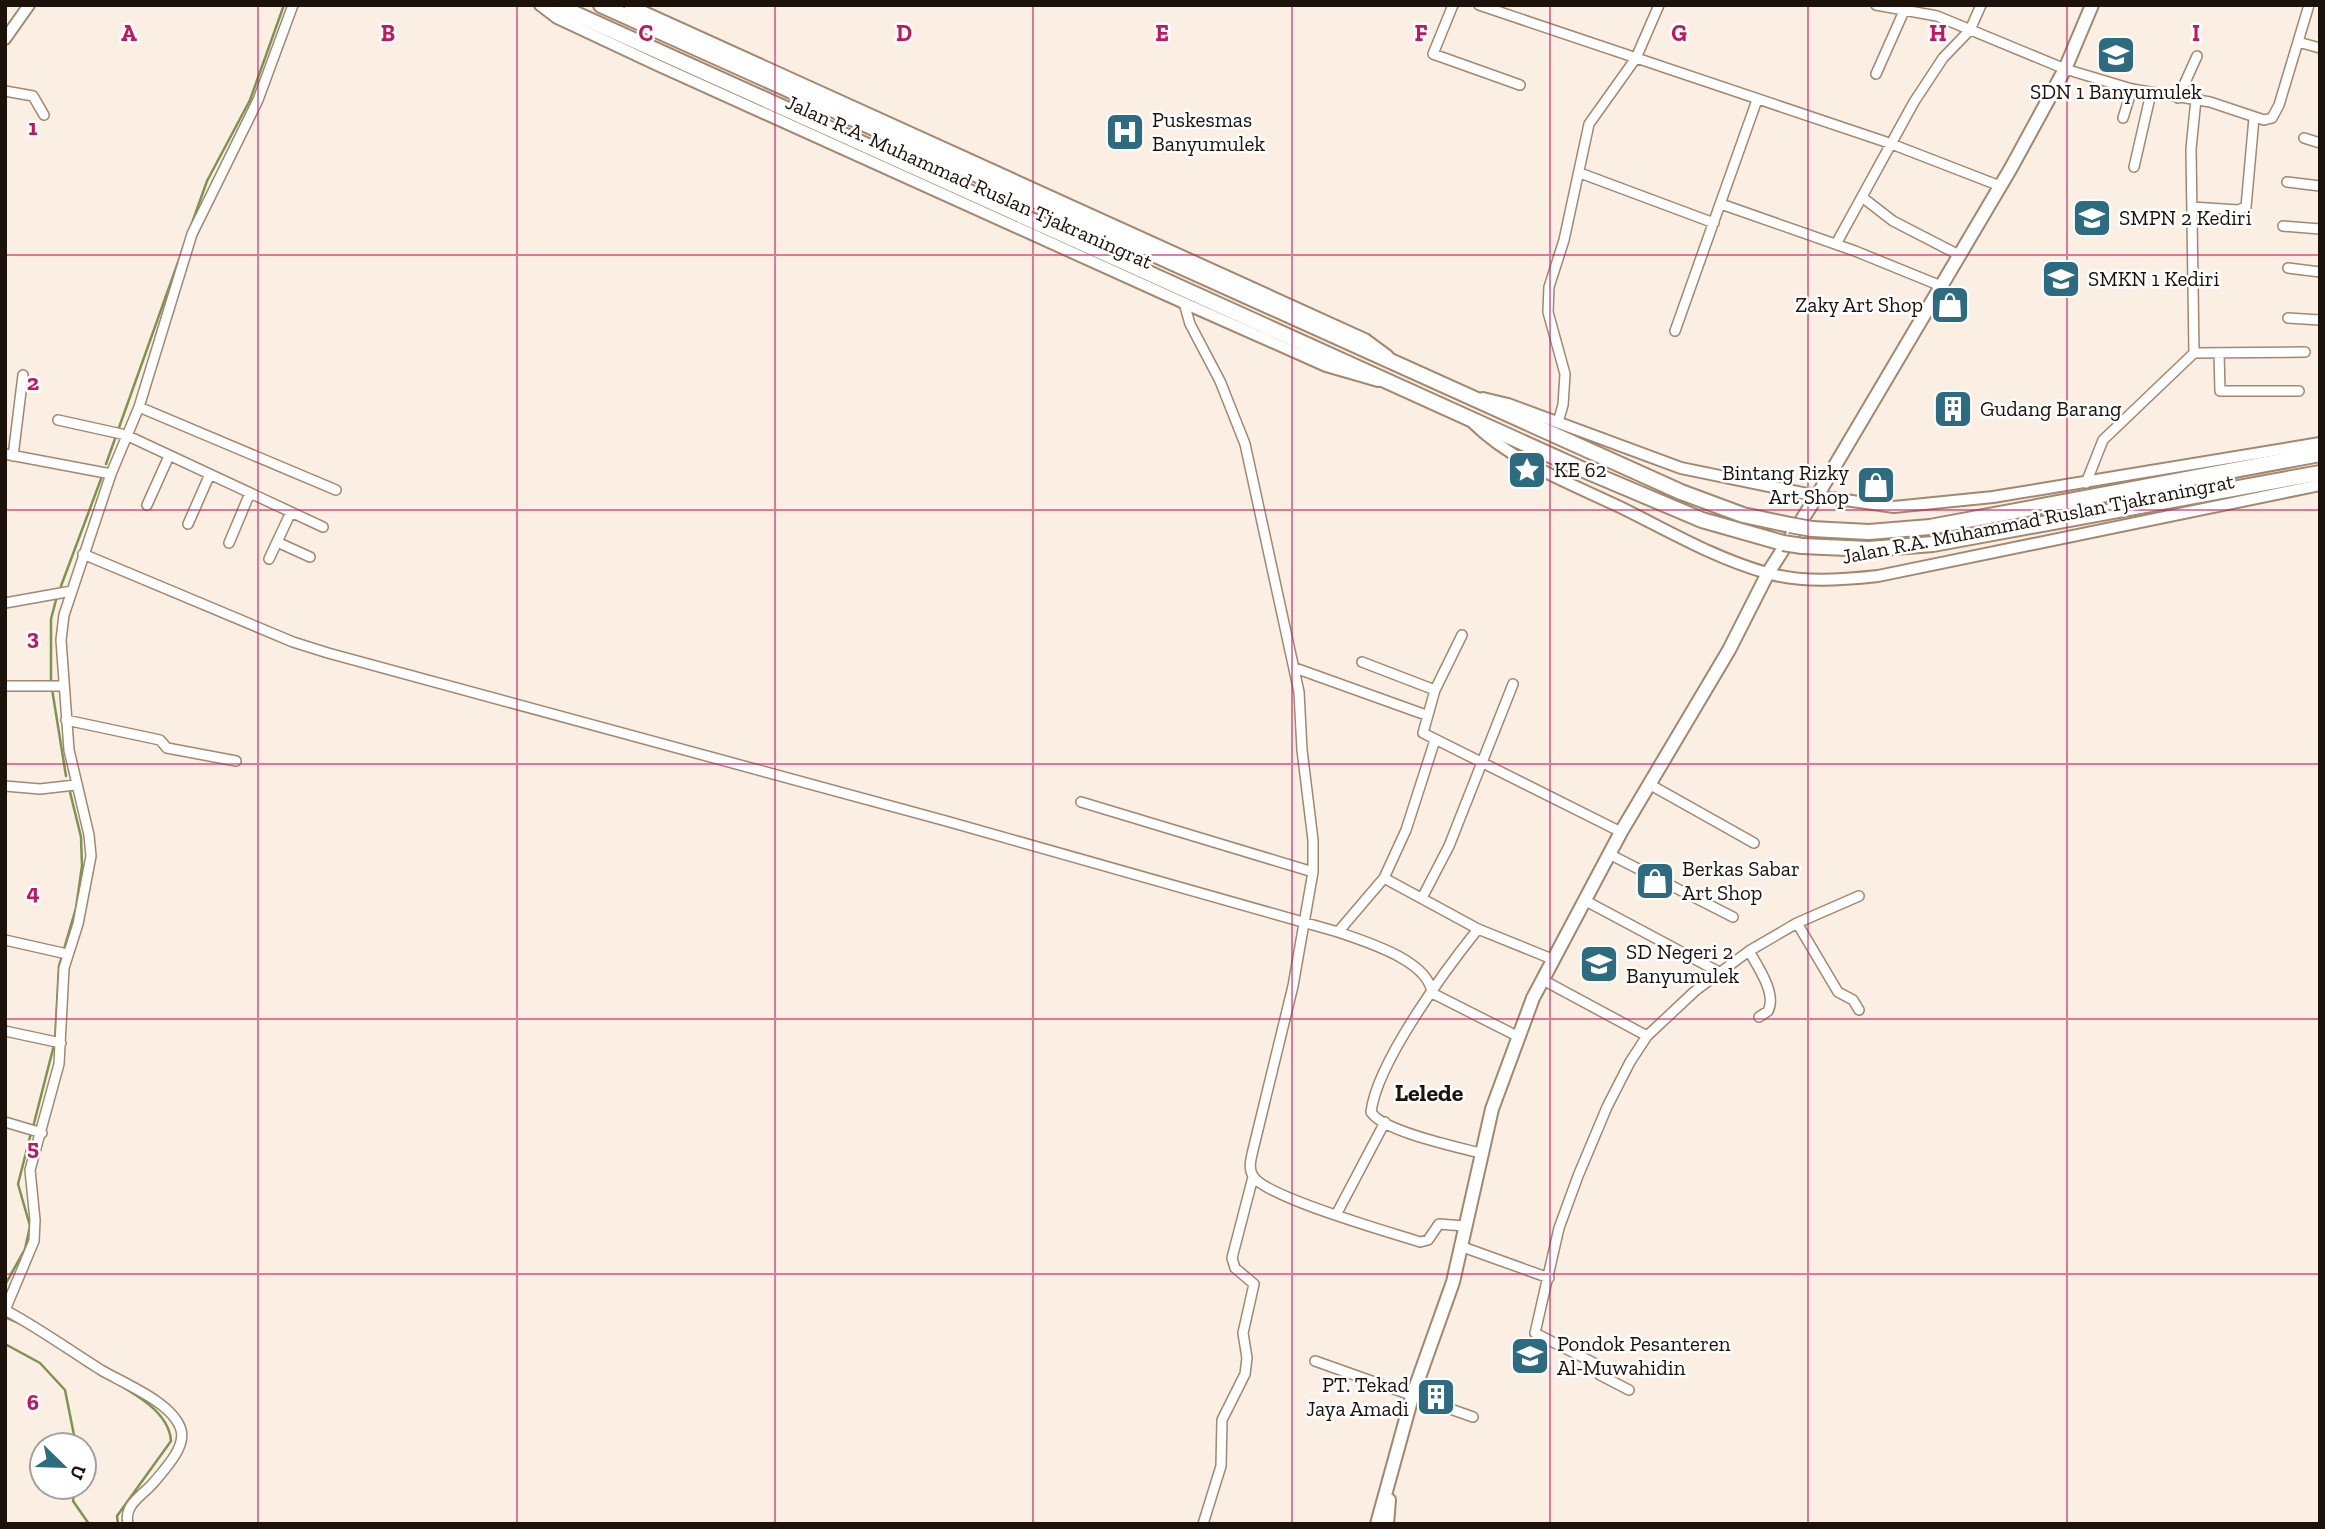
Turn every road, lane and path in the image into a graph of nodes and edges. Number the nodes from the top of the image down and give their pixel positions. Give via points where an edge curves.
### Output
1 (29, 5) edge
2 (293, 5) edge
3 (540, 5) edge
4 (556, 5) edge
5 (601, 5) edge
6 (629, 5) edge
7 (1454, 5) edge
8 (1479, 5) edge
9 (1659, 5) edge
10 (1876, 5) edge
11 (1981, 5) edge
12 (2092, 5) edge
13 (2309, 5) edge
14 (1904, 11) junction
15 (1969, 30) junction
16 (5, 39) edge
17 (2298, 42) junction
18 (2320, 48) edge
19 (2197, 56) dead end
20 (1636, 58) junction
21 (2065, 69) junction
22 (1876, 74) dead end
23 (1520, 85) dead end
24 (2132, 89) junction
25 (5, 91) edge
26 (2151, 93) junction
27 (2178, 98) junction
28 (2196, 99) junction
29 (1757, 100) junction
30 (44, 115) dead end
31 (2123, 118) dead end
32 (2254, 118) junction
33 (2304, 138) dead end
34 (1889, 143) junction
35 (2320, 143) edge
36 (2134, 167) dead end
37 (1580, 173) junction
38 (2287, 182) dead end
39 (2000, 186) junction
40 (2320, 186) edge
41 (1862, 197) junction
42 (1721, 204) junction
43 (2192, 206) junction
44 (1714, 223) junction
45 (2283, 226) dead end
46 (2320, 229) edge
47 (1836, 244) junction
48 (1959, 255) junction
49 (2288, 268) dead end
50 (2320, 272) edge
51 (1941, 286) junction
52 (1184, 303) junction
53 (2288, 318) dead end
54 (2320, 320) edge
55 (1675, 331) dead end
56 (2305, 352) dead end
57 (2194, 353) junction
58 (2219, 353) junction
59 (1394, 362) junction
60 (23, 375) dead end
61 (1388, 383) junction
62 (2300, 391) dead end
63 (1469, 396) junction
64 (139, 407) junction
65 (1467, 417) junction
66 (58, 420) dead end
67 (1558, 422) junction
68 (126, 435) junction
69 (2320, 443) edge
70 (2320, 454) edge
71 (9, 455) edge
72 (169, 456) junction
73 (2320, 473) edge
74 (111, 474) junction
75 (210, 474) junction
76 (2086, 482) junction
77 (2320, 485) edge
78 (336, 490) dead end
79 (250, 493) junction
80 (1817, 496) junction
81 (147, 505) dead end
82 (290, 512) junction
83 (188, 524) dead end
84 (323, 527) dead end
85 (277, 542) junction
86 (229, 543) dead end
87 (83, 554) junction
88 (310, 557) dead end
89 (269, 559) dead end
90 (1768, 573) junction
91 (72, 592) junction
92 (5, 603) edge
93 (1462, 635) dead end
94 (1362, 662) dead end
95 (1295, 668) junction
96 (1513, 684) dead end
97 (5, 686) edge
98 (61, 686) junction
99 (1434, 690) junction
100 (1426, 715) junction
101 (66, 720) junction
102 (1435, 740) junction
103 (236, 761) dead end
104 (1479, 762) junction
105 (75, 785) junction
106 (1648, 785) junction
107 (5, 786) edge
108 (1081, 802) dead end
109 (1620, 832) junction
110 (1754, 843) dead end
111 (1609, 854) junction
112 (1314, 872) junction
113 (1384, 878) junction
114 (1859, 896) dead end
115 (1422, 898) junction
116 (1584, 900) junction
117 (1733, 916) dead end
118 (1797, 923) junction
119 (1303, 924) junction
120 (1478, 929) junction
121 (1338, 932) junction
122 (5, 940) edge
123 (1749, 951) junction
124 (64, 953) junction
125 (1552, 959) junction
126 (1719, 972) junction
127 (1543, 980) junction
128 (1432, 993) junction
129 (1859, 1010) dead end
130 (1759, 1017) dead end
131 (5, 1031) edge
132 (1517, 1036) junction
133 (1647, 1036) junction
134 (56, 1042) junction
135 (5, 1122) edge
136 (1385, 1122) junction
137 (38, 1132) junction
138 (1480, 1153) junction
139 (1253, 1177) junction
140 (1336, 1215) junction
141 (1464, 1227) junction
142 (1460, 1246) junction
143 (1549, 1278) junction
144 (5, 1310) edge
145 (1315, 1362) dead end
146 (1629, 1390) dead end
147 (1412, 1397) junction
148 (1473, 1417) dead end
149 (1388, 1479) junction
150 (128, 1524) edge
151 (1203, 1524) edge
152 (1377, 1524) edge
153 (1387, 1524) edge

1 - 16 street
2 - 64 street via 258,100 192,234
3 - 52 street, Jalan R.A. Muhammad Ruslan Tjakraningrat via 557,18 655,64
4 - 61 highway, Jalan R.A. Muhammad Ruslan Tjakraningrat
5 - 59 highway, Jalan R.A. Muhammad Ruslan Tjakraningrat
6 - 59 street, Jalan R.A. Muhammad Ruslan Tjakraningrat via 1365,339
7 - 23 street via 1433,54
8 - 20 street
9 - 20 street
10 - 14 street
11 - 15 street
12 - 21 main road
13 - 17 street
14 - 15 street via 1931,14
14 - 22 street
15 - 21 street
15 - 34 street via 1943,58
17 - 18 street
17 - 32 street via 2274,115 2267,120
19 - 27 street
20 - 29 street
20 - 37 street via 1591,120
21 - 24 street
21 - 39 main road
24 - 26 street
24 - 31 street
25 - 30 street via 33,96
26 - 27 street
26 - 36 street
27 - 28 street
28 - 32 street
28 - 43 street
29 - 34 street
29 - 42 street
32 - 43 street via 2246,207
33 - 35 street
34 - 39 street
34 - 41 street
37 - 44 street
37 - 67 street via 1549,287 1548,312 1565,374
38 - 40 street
39 - 48 main road
41 - 47 street
41 - 48 street via 1893,221
42 - 44 street
42 - 47 street
43 - 57 street
44 - 55 street
45 - 46 street
47 - 51 street
48 - 51 main road
49 - 50 street
51 - 80 main road
52 - 61 street, Jalan R.A. Muhammad Ruslan Tjakraningrat via 1326,366
52 - 95 street via 1245,444
53 - 54 street
56 - 58 street
57 - 58 street
57 - 76 street via 2103,440
58 - 62 street via 2220,391
59 - 63 highway, Jalan R.A. Muhammad Ruslan Tjakraningrat
60 - 71 street
61 - 65 highway, Jalan R.A. Muhammad Ruslan Tjakraningrat
63 - 67 street, Jalan R.A. Muhammad Ruslan Tjakraningrat
63 - 70 highway, Jalan R.A. Muhammad Ruslan Tjakraningrat, bridge via 1706,502 1758,519 1812,529 1869,532 1930,527
64 - 68 street
64 - 78 street
65 - 73 highway, Jalan R.A. Muhammad Ruslan Tjakraningrat, bridge via 1702,520 1802,546 1869,549 1933,544
65 - 90 street, Jalan R.A. Muhammad Ruslan Tjakraningrat via 1502,447 1551,473 1733,562
66 - 68 street
67 - 80 street, Jalan R.A. Muhammad Ruslan Tjakraningrat via 1681,468
68 - 72 street
68 - 74 street
69 - 76 street, Jalan R.A. Muhammad Ruslan Tjakraningrat
71 - 74 street
72 - 75 street
72 - 81 street
74 - 87 street
75 - 79 street
75 - 83 street
76 - 80 street, Jalan R.A. Muhammad Ruslan Tjakraningrat via 1911,507
77 - 90 street, Jalan R.A. Muhammad Ruslan Tjakraningrat via 1878,576 1832,580
79 - 82 street
79 - 86 street
80 - 90 main road
82 - 84 street
82 - 85 street
85 - 88 street
85 - 89 street
87 - 91 street
87 - 119 street via 305,646
90 - 106 main road via 1729,650
91 - 92 street
91 - 98 street via 61,628
93 - 99 street
94 - 99 street
95 - 100 street
95 - 112 street
96 - 104 street
97 - 98 street
98 - 101 street
99 - 100 street
100 - 102 street via 1423,733
101 - 103 street via 160,740 167,748
101 - 105 street
102 - 104 street
102 - 113 street via 1406,830
104 - 109 street
104 - 115 street via 1449,846
105 - 107 street
105 - 124 street via 91,856 78,923
106 - 109 main road
106 - 110 street
108 - 112 street
109 - 111 main road
111 - 116 main road
111 - 117 street
112 - 119 street
113 - 115 street
113 - 121 street
114 - 118 street
115 - 120 street
116 - 125 main road
116 - 126 street
118 - 123 street
118 - 129 street via 1838,992 1853,1000
119 - 121 street
119 - 139 street via 1293,986 1253,1150
120 - 125 street
120 - 128 street
121 - 128 street via 1418,969 1431,983
122 - 124 street
123 - 126 street
123 - 130 street via 1771,1002
124 - 134 street
125 - 127 main road
126 - 133 street
127 - 132 main road
127 - 133 street
128 - 132 street
128 - 136 street via 1390,1061 1373,1099 1372,1115
131 - 134 street
132 - 138 main road
133 - 143 street via 1607,1107 1578,1176 1559,1228
134 - 137 street
135 - 137 street
136 - 138 street
136 - 140 street
137 - 144 street via 30,1170 34,1241
138 - 141 main road
139 - 140 street
139 - 151 street via 1232,1258 1235,1268 1254,1283 1243,1333 1246,1366 1222,1420 1221,1466
140 - 141 street via 1424,1242 1439,1224
141 - 142 main road
142 - 143 street
142 - 147 main road via 1447,1301
143 - 146 street via 1536,1336 1594,1363 1600,1375
144 - 150 street via 147,1395 179,1425 178,1448 153,1484 132,1504
145 - 147 street
147 - 148 street
147 - 149 main road
149 - 152 main road
149 - 153 main road

